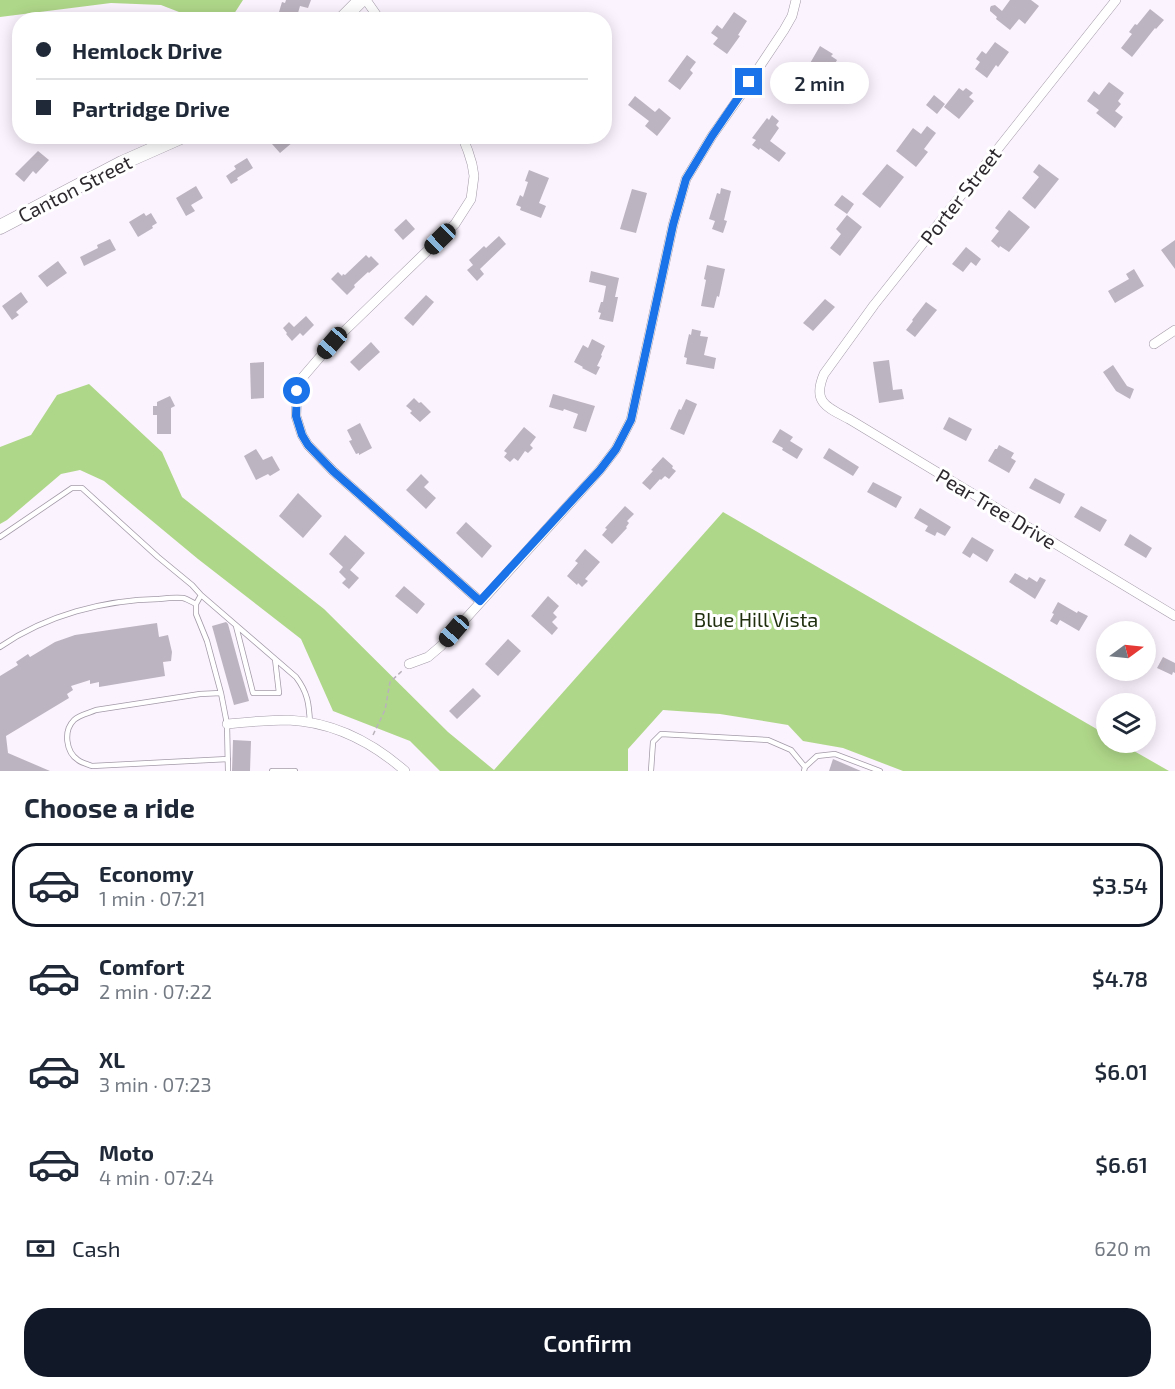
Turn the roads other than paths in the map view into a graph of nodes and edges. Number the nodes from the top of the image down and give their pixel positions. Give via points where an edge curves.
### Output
1 (364, 0) edge
2 (796, 0) edge
3 (1116, 0) edge
4 (350, 12) edge
5 (374, 12) edge
6 (165, 144) edge
7 (465, 144) edge
8 (0, 227) edge
9 (1175, 330) edge
10 (1154, 344) dead end
11 (820, 398) joint
12 (0, 537) edge
13 (201, 595) junction
14 (480, 601) junction
15 (196, 604) junction
16 (1175, 616) edge
17 (236, 626) junction
18 (0, 647) edge
19 (275, 659) junction
20 (409, 664) road end
21 (221, 693) junction
22 (310, 723) junction
23 (227, 724) junction
24 (228, 759) junction
25 (804, 769) edge
26 (228, 771) edge
27 (272, 771) edge
28 (296, 771) edge
29 (405, 771) edge
30 (651, 771) edge
31 (880, 771) edge

1 - 4 main road
1 - 5 street
2 - 14 street via 784,30 686,179 631,420 616,449
3 - 11 street, Porter Street via 868,314 824,374 819,384
6 - 8 main road, Canton Street
7 - 14 street via 474,176 471,199 455,224 332,343 302,378 296,416 308,445 333,471
9 - 10 street
11 - 16 street, Pear Tree Drive via 831,410
12 - 13 lane via 72,488 82,488
13 - 15 lane
13 - 17 lane
14 - 20 street via 441,646 428,657
15 - 18 lane via 183,598 145,599 93,608 61,616
15 - 21 lane
17 - 19 lane
17 - 19 lane via 252,693 279,693
19 - 22 lane via 304,687
21 - 23 lane
21 - 24 lane via 87,713 74,720 67,740 73,755 92,766
22 - 23 street via 271,720
22 - 29 street via 369,743
23 - 24 lane
24 - 26 lane
25 - 30 lane via 791,750 768,740 661,734 653,742
25 - 31 lane via 817,756 835,754
27 - 28 lane

